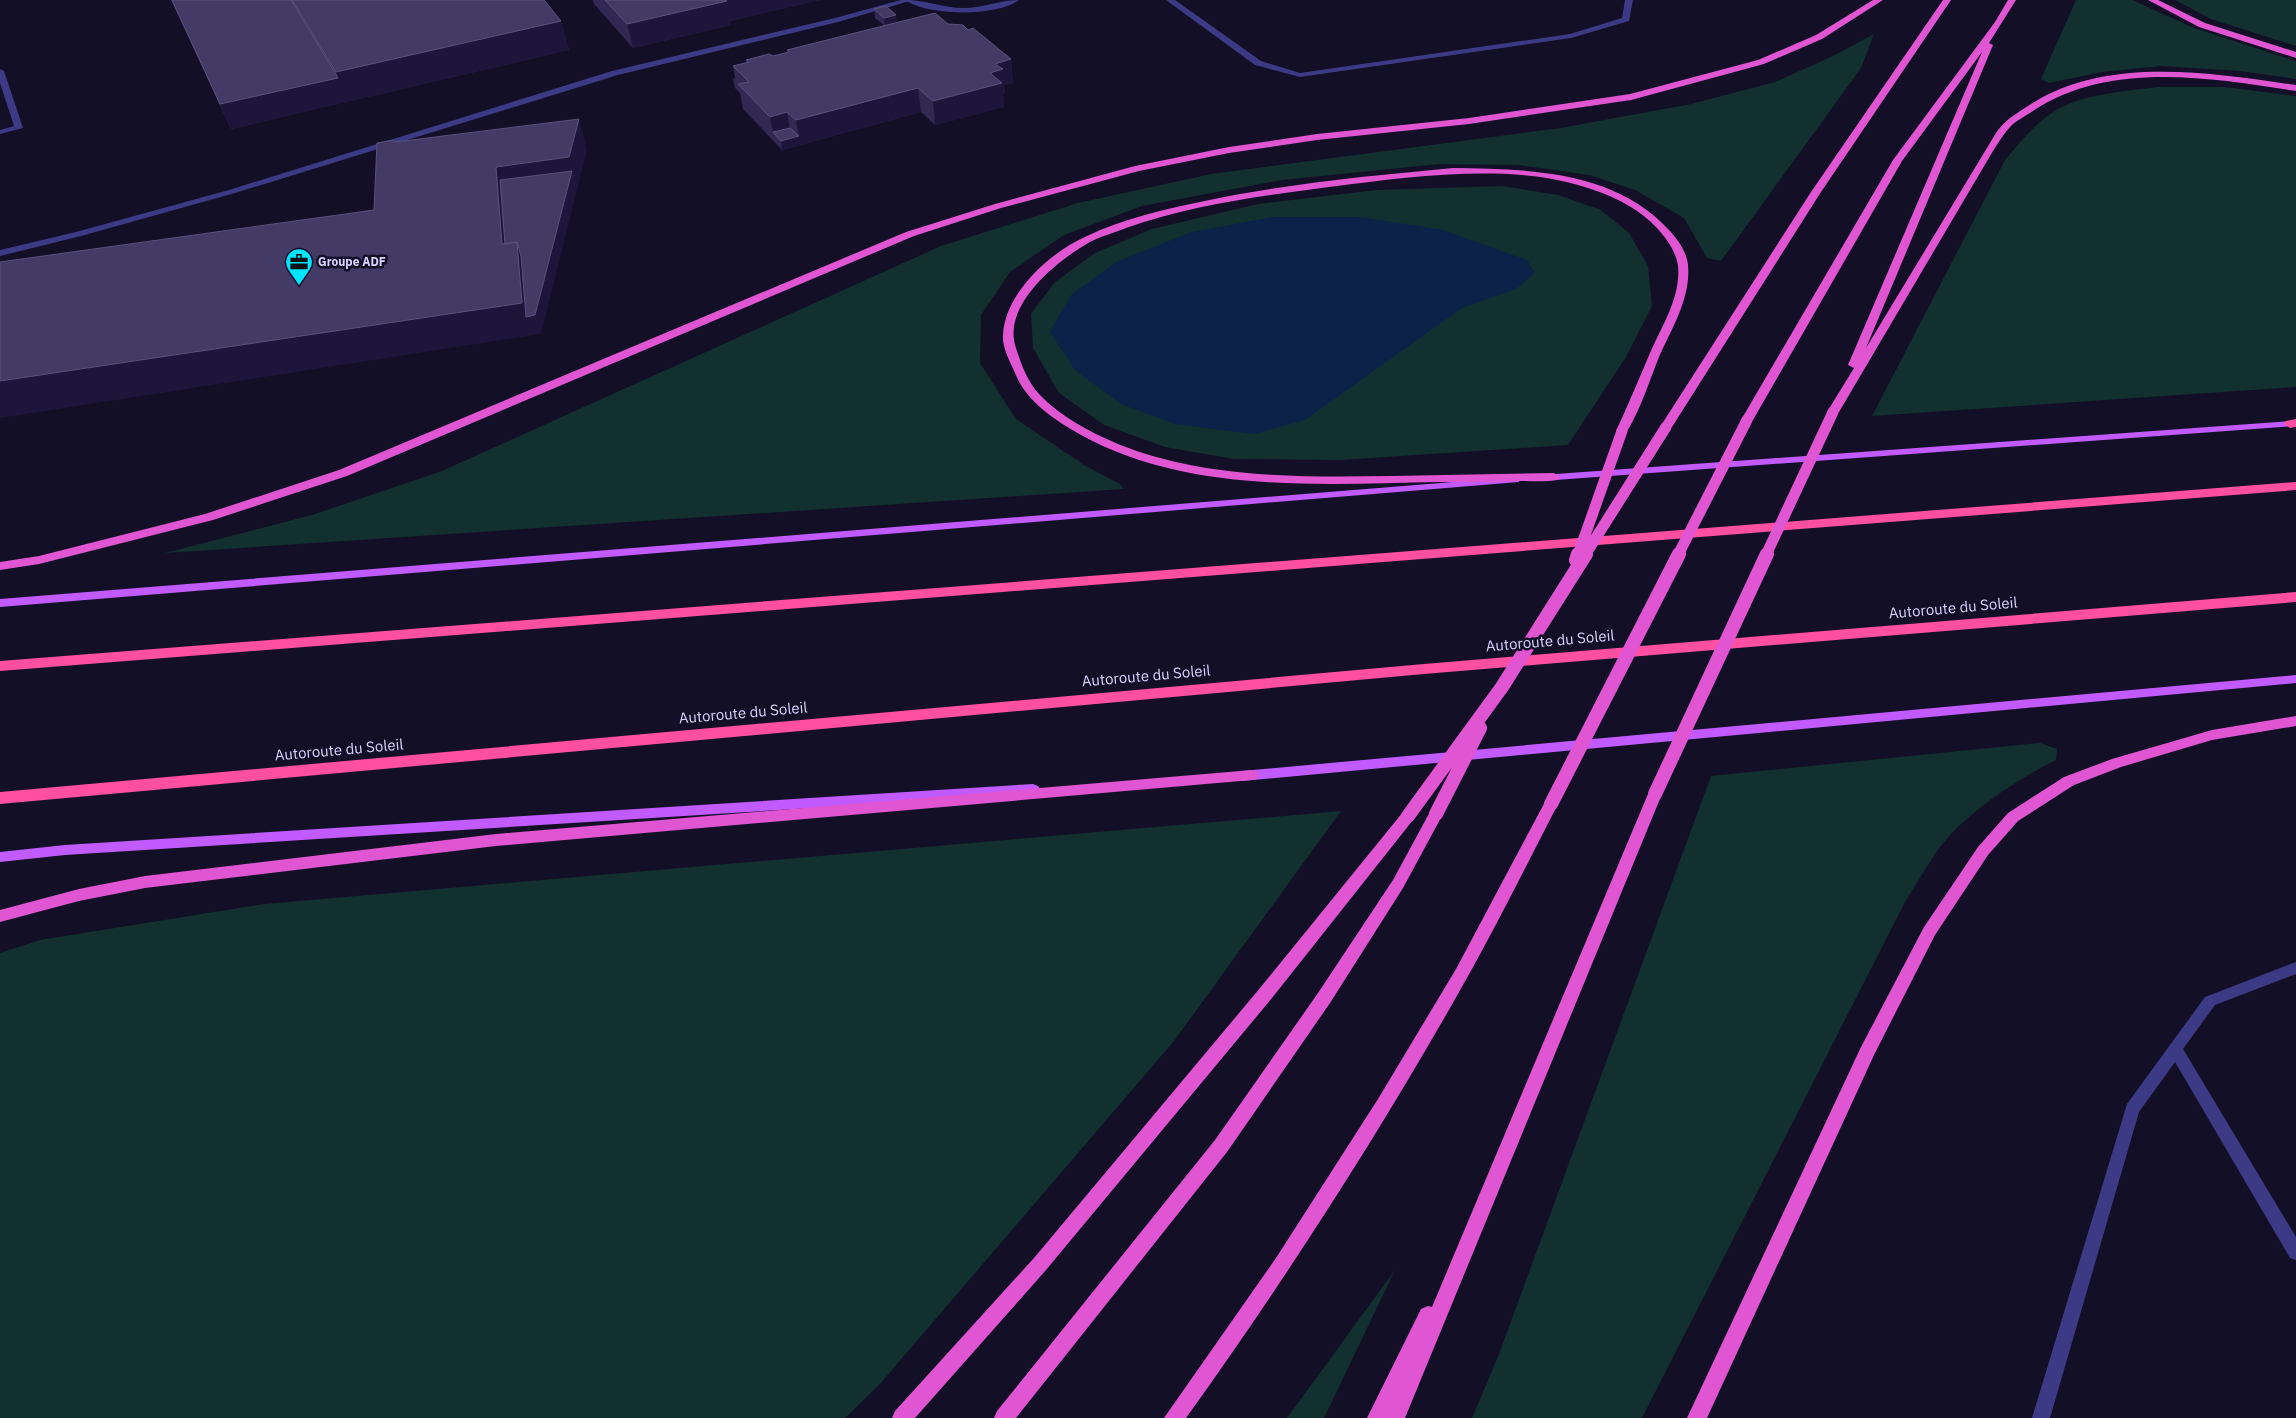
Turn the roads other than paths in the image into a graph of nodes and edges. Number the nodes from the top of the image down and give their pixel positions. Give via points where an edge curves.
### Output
1 (909, 0) edge
2 (1015, 0) edge
3 (1170, 0) edge
4 (1629, 0) edge
5 (1879, 0) edge
6 (1947, 0) edge
7 (2012, 0) edge
8 (2152, 0) edge
9 (1999, 22) junction
10 (2296, 55) edge
11 (0, 71) edge
12 (2296, 88) edge
13 (0, 132) edge
14 (0, 253) edge
15 (1833, 412) junction
16 (2294, 423) edge
17 (1554, 477) junction
18 (2296, 486) edge
19 (0, 566) edge
20 (1568, 585) junction
21 (2296, 597) edge
22 (0, 603) edge
23 (0, 666) edge
24 (2296, 679) edge
25 (1502, 687) junction
26 (2296, 721) edge
27 (1252, 775) junction
28 (0, 798) edge
29 (0, 857) edge
30 (0, 916) edge
31 (2296, 968) edge
32 (2175, 1048) junction
33 (1486, 1195) junction
34 (2296, 1252) edge
35 (902, 1418) edge
36 (1004, 1418) edge
37 (1174, 1418) edge
38 (1378, 1418) edge
39 (1394, 1418) edge
40 (1697, 1418) edge
41 (2041, 1418) edge

1 - 2 street via 952,10 984,8
1 - 14 street via 617,73 184,206
3 - 4 street via 1258,63 1300,75 1571,36 1626,19
5 - 19 highway via 1819,37 1761,62 1631,97 1469,121 1229,150 1138,168 998,206 910,234 343,473 209,517 39,560
6 - 20 highway, bridge via 1816,192
7 - 9 highway
8 - 10 highway via 2202,25
9 - 15 highway
9 - 37 highway, bridge via 1898,160 1747,420 1551,804 1448,996 1318,1208
11 - 13 street via 19,128
12 - 15 highway via 2218,78 2127,77 2065,91 2032,107 2008,124 1989,150
15 - 33 highway, bridge via 1655,794
16 - 17 main road
17 - 20 highway, bridge via 1264,478 1205,473 1138,456 1092,437 1034,396 1023,379 1008,342 1009,321 1022,295 1049,264 1089,238 1157,214 1250,194 1453,171 1522,172 1566,179 1616,195 1652,217 1673,240 1683,262 1682,293 1622,431
17 - 22 main road
18 - 23 highway
20 - 25 highway, bridge
21 - 28 highway, Autoroute du Soleil via 1434,668
24 - 27 main road
25 - 35 highway, bridge via 1408,816 1266,994 1052,1249
25 - 36 highway, bridge via 1398,884 1324,998 1221,1146
26 - 40 highway via 2212,735 2117,763 2069,781 2013,817 1983,852 1929,931 1866,1052
27 - 29 main road via 95,848
27 - 30 highway via 496,840 145,882
31 - 32 street via 2210,1001
32 - 34 street
32 - 41 street via 2132,1109
33 - 38 highway
33 - 39 highway

